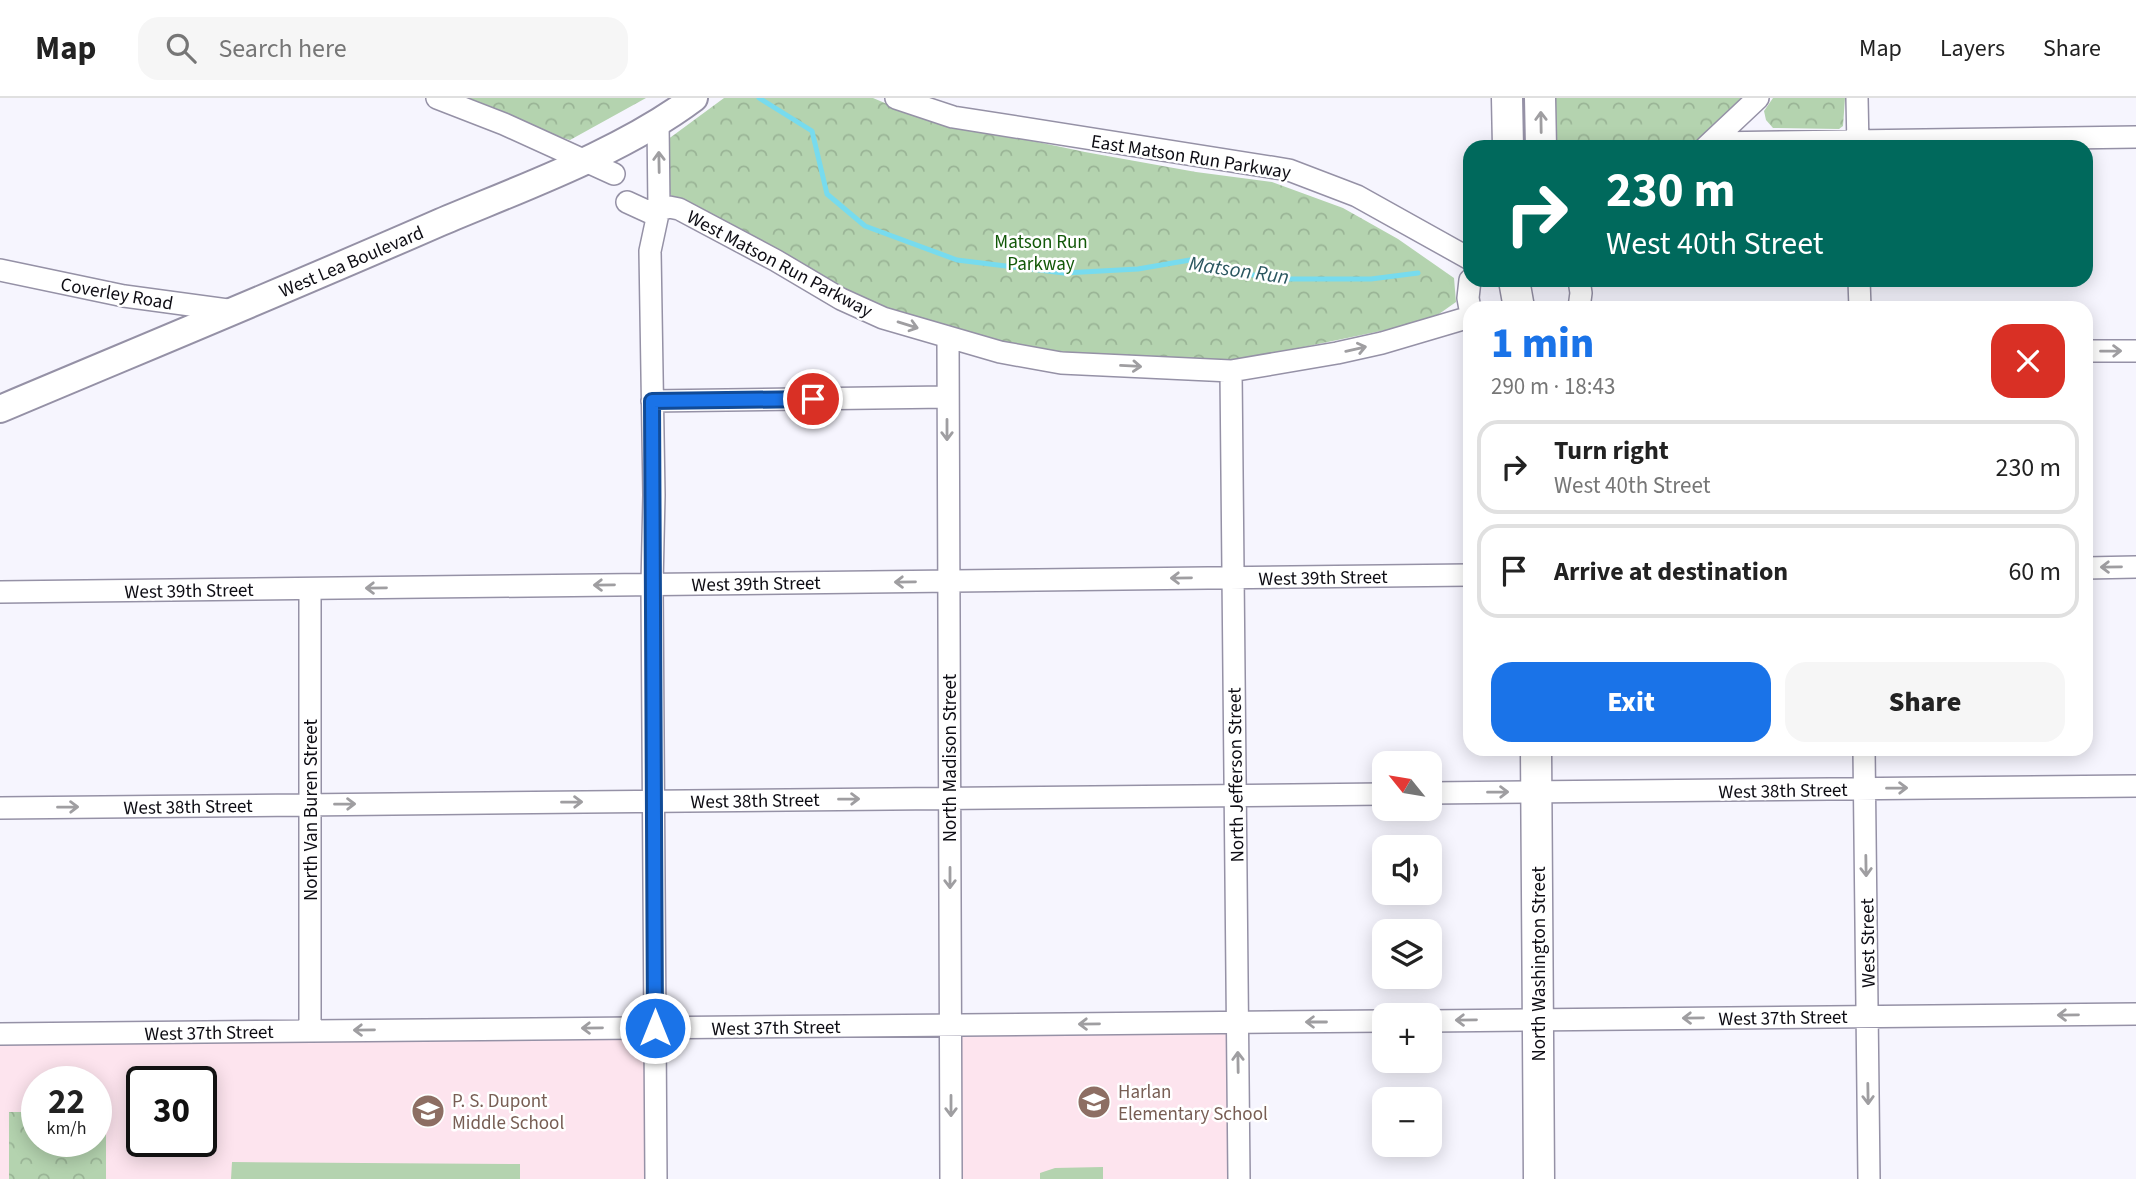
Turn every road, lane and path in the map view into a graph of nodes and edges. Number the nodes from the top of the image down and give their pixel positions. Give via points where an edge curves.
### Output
1 (437, 98) edge
2 (694, 98) edge
3 (896, 98) edge
4 (1507, 98) edge
5 (1540, 98) edge
6 (1758, 98) edge
7 (1857, 98) edge
8 (658, 122) junction
9 (2136, 137) edge
10 (1508, 140) edge
11 (1541, 140) edge
12 (1714, 140) edge
13 (1858, 140) edge
14 (2017, 140) edge
15 (599, 162) junction
16 (627, 202) junction
17 (659, 209) junction
18 (650, 251) junction
19 (1463, 256) edge
20 (0, 270) edge
21 (235, 311) junction
22 (1463, 319) edge
23 (948, 338) junction
24 (2093, 351) edge
25 (2136, 351) edge
26 (1231, 371) junction
27 (947, 397) junction
28 (652, 401) junction
29 (0, 408) edge
30 (2136, 567) edge
31 (2093, 568) edge
32 (1463, 575) edge
33 (1233, 578) junction
34 (948, 581) junction
35 (652, 584) junction
36 (310, 589) junction
37 (0, 592) edge
38 (1536, 756) edge
39 (1864, 756) edge
40 (2136, 786) edge
41 (1865, 789) junction
42 (1537, 792) junction
43 (1442, 793) edge
44 (1372, 794) edge
45 (1235, 795) junction
46 (949, 798) junction
47 (653, 801) junction
48 (310, 805) junction
49 (0, 808) edge
50 (2136, 1014) edge
51 (1867, 1017) junction
52 (1539, 1020) junction
53 (1372, 1021) edge
54 (1442, 1021) edge
55 (1237, 1022) junction
56 (950, 1025) junction
57 (655, 1028) junction
58 (310, 1031) junction
59 (0, 1034) edge
60 (656, 1179) edge
61 (951, 1179) edge
62 (1239, 1179) edge
63 (1539, 1179) edge
64 (1869, 1179) edge

1 - 15 street
2 - 8 street, West Lea Boulevard
3 - 19 street, East Matson Run Parkway via 953,117 1289,170 1357,196
4 - 10 main road
11 -> 5 main road
6 - 12 street
7 - 13 street
8 - 15 street, West Lea Boulevard
17 -> 8 street
9 - 14 street
15 - 16 street
15 - 21 street, West Lea Boulevard
16 - 17 street, West Matson Run Parkway via 651,213
16 - 18 street
17 - 18 street
17 -> 23 street, West Matson Run Parkway via 679,209 883,318
18 - 28 street
20 - 21 street, Coverley Road via 124,296
21 - 29 street, West Lea Boulevard
26 -> 22 street, West Matson Run Parkway via 1349,351
23 -> 26 street, West Matson Run Parkway via 1060,363
23 - 27 street, North Madison Street
24 -> 25 street
26 - 33 street, North Jefferson Street
27 - 28 street
27 -> 34 street, North Madison Street
28 - 35 street
30 -> 31 street
32 - 33 street, West 39th Street
33 -> 34 street, West 39th Street
33 - 45 street, North Jefferson Street
34 -> 35 street, West 39th Street
34 - 46 street, North Madison Street
35 -> 36 street, West 39th Street
35 - 47 street
36 - 37 street, West 39th Street
36 - 48 street, North Van Buren Street
38 - 42 main road, North Washington Street
39 - 41 street, West Street
41 -> 40 street, West 38th Street
41 - 42 street, West 38th Street
41 -> 51 street, West Street
43 -> 42 street, West 38th Street
42 - 52 main road, North Washington Street
44 - 45 street, West 38th Street
45 - 46 street, West 38th Street
45 - 55 street, North Jefferson Street
47 -> 46 street, West 38th Street
46 -> 56 street, North Madison Street
48 -> 47 street, West 38th Street
47 - 57 street
49 -> 48 street, West 38th Street
48 - 58 street, North Van Buren Street
50 -> 51 street, West 37th Street
51 -> 52 street, West 37th Street
51 -> 64 street, West Street
52 -> 54 street, West 37th Street
52 - 63 main road, North Washington Street
53 -> 55 street, West 37th Street
55 -> 56 street, West 37th Street
62 -> 55 street, North Jefferson Street
56 - 57 street, West 37th Street
56 -> 61 street, North Madison Street
57 -> 58 street, West 37th Street
57 - 60 street
58 - 59 street, West 37th Street

